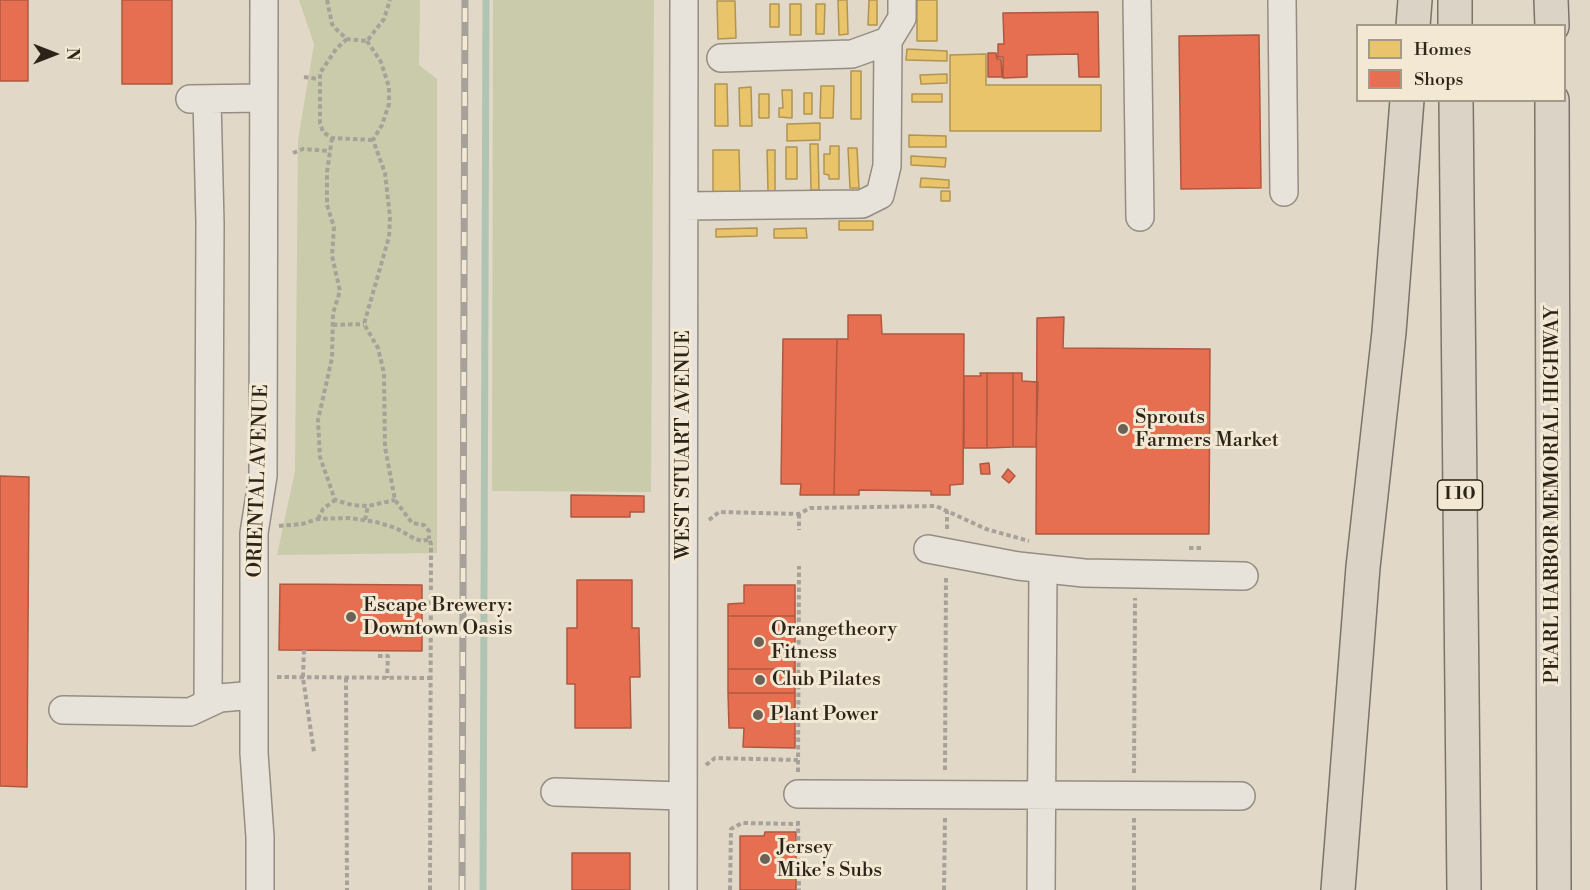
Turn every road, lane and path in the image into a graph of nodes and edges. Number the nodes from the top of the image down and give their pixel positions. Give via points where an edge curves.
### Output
1 (264, 0) edge
2 (327, 0) edge
3 (390, 0) edge
4 (684, 0) edge
5 (902, 0) edge
6 (1137, 0) edge
7 (1282, 0) edge
8 (1415, 0) edge
9 (1455, 0) edge
10 (1551, 0) edge
11 (1413, 24) edge
12 (1455, 24) edge
13 (1552, 24) edge
14 (347, 39) junction
15 (367, 41) junction
16 (888, 41) junction
17 (721, 58) dead end
18 (304, 77) dead end
19 (318, 80) junction
20 (263, 98) junction
21 (1407, 102) edge
22 (1456, 102) edge
23 (1552, 102) edge
24 (332, 138) junction
25 (373, 140) junction
26 (330, 151) junction
27 (293, 153) dead end
28 (1284, 192) dead end
29 (684, 206) junction
30 (1140, 217) dead end
31 (364, 324) junction
32 (333, 325) junction
33 (335, 500) junction
34 (395, 500) junction
35 (368, 506) junction
36 (947, 511) junction
37 (799, 514) junction
38 (318, 519) junction
39 (365, 520) junction
40 (706, 523) dead end
41 (276, 526) dead end
42 (799, 530) dead end
43 (429, 538) junction
44 (938, 541) joint
45 (1179, 548) dead end
46 (1201, 548) dead end
47 (1041, 556) junction
48 (799, 566) dead end
49 (946, 570) dead end
50 (1244, 576) dead end
51 (1135, 594) dead end
52 (304, 650) dead end
53 (378, 656) dead end
54 (303, 678) junction
55 (346, 678) junction
56 (387, 678) junction
57 (431, 678) junction
58 (264, 686) junction
59 (208, 703) junction
60 (63, 711) dead end
61 (314, 752) dead end
62 (798, 760) junction
63 (703, 767) dead end
64 (945, 776) dead end
65 (1134, 776) dead end
66 (555, 792) dead end
67 (798, 794) junction
68 (682, 796) junction
69 (1041, 796) junction
70 (1241, 796) dead end
71 (945, 811) dead end
72 (1134, 811) dead end
73 (798, 824) junction
74 (260, 890) edge
75 (347, 890) edge
76 (430, 890) edge
77 (683, 890) edge
78 (730, 890) edge
79 (799, 890) edge
80 (944, 890) edge
81 (1041, 890) edge
82 (1134, 890) edge
83 (1338, 890) edge
84 (1464, 890) edge
85 (1554, 890) edge

1 - 20 street, ORIENTAL AVENUE
2 - 14 path via 332,24
3 - 15 path via 384,19
4 - 29 street, WEST STUART AVENUE
5 - 16 street via 902,18
6 - 30 street
7 - 28 street
8 - 11 highway
9 - 12 highway
10 - 13 highway
14 - 15 path
14 - 19 path via 336,49
15 - 25 path via 381,62 389,87 385,114
16 - 17 street via 852,54
16 - 29 street via 887,166 880,195 862,204
18 - 19 path
19 - 24 path via 322,99 320,123 323,132
20 - 58 street, ORIENTAL AVENUE via 263,476 254,533
20 - 59 street via 198,99 210,223
21 - 83 highway via 1389,332 1363,567
22 - 84 highway, I 10
23 - 85 highway, PEARL HARBOR MEMORIAL HIGHWAY
24 - 25 path
24 - 26 path
25 - 31 path via 385,173 390,217 389,237
26 - 27 path via 303,149
26 - 32 path via 327,205 334,227 332,256 340,291
29 - 68 street, WEST STUART AVENUE
31 - 32 path
31 - 34 path via 378,348 384,373 385,447
32 - 33 path via 332,358 323,388 317,439
33 - 35 path
33 - 38 path
34 - 35 path
34 - 43 path via 412,523 424,525
35 - 39 path
36 - 37 path via 936,506 810,508
36 - 44 path
36 - 47 path
37 - 40 path via 719,512
37 - 42 path
38 - 39 path
38 - 41 path
39 - 43 path via 396,528 415,539
43 - 57 path
44 - 47 street
45 - 46 path
47 - 50 street via 1084,573
47 - 69 street
48 - 62 path
49 - 64 path
51 - 65 path
52 - 54 path
53 - 56 path via 388,656
54 - 55 path
54 - 58 path
54 - 61 path
55 - 56 path
55 - 75 path
56 - 57 path
57 - 76 path
58 - 59 street
58 - 74 street, ORIENTAL AVENUE
59 - 60 street via 190,712
62 - 63 path via 715,758
62 - 67 path
66 - 68 street
67 - 69 street
67 - 73 path
68 - 77 street, WEST STUART AVENUE
69 - 70 street
69 - 81 street
71 - 80 path
72 - 82 path
73 - 78 path via 741,824 730,830
73 - 79 path

